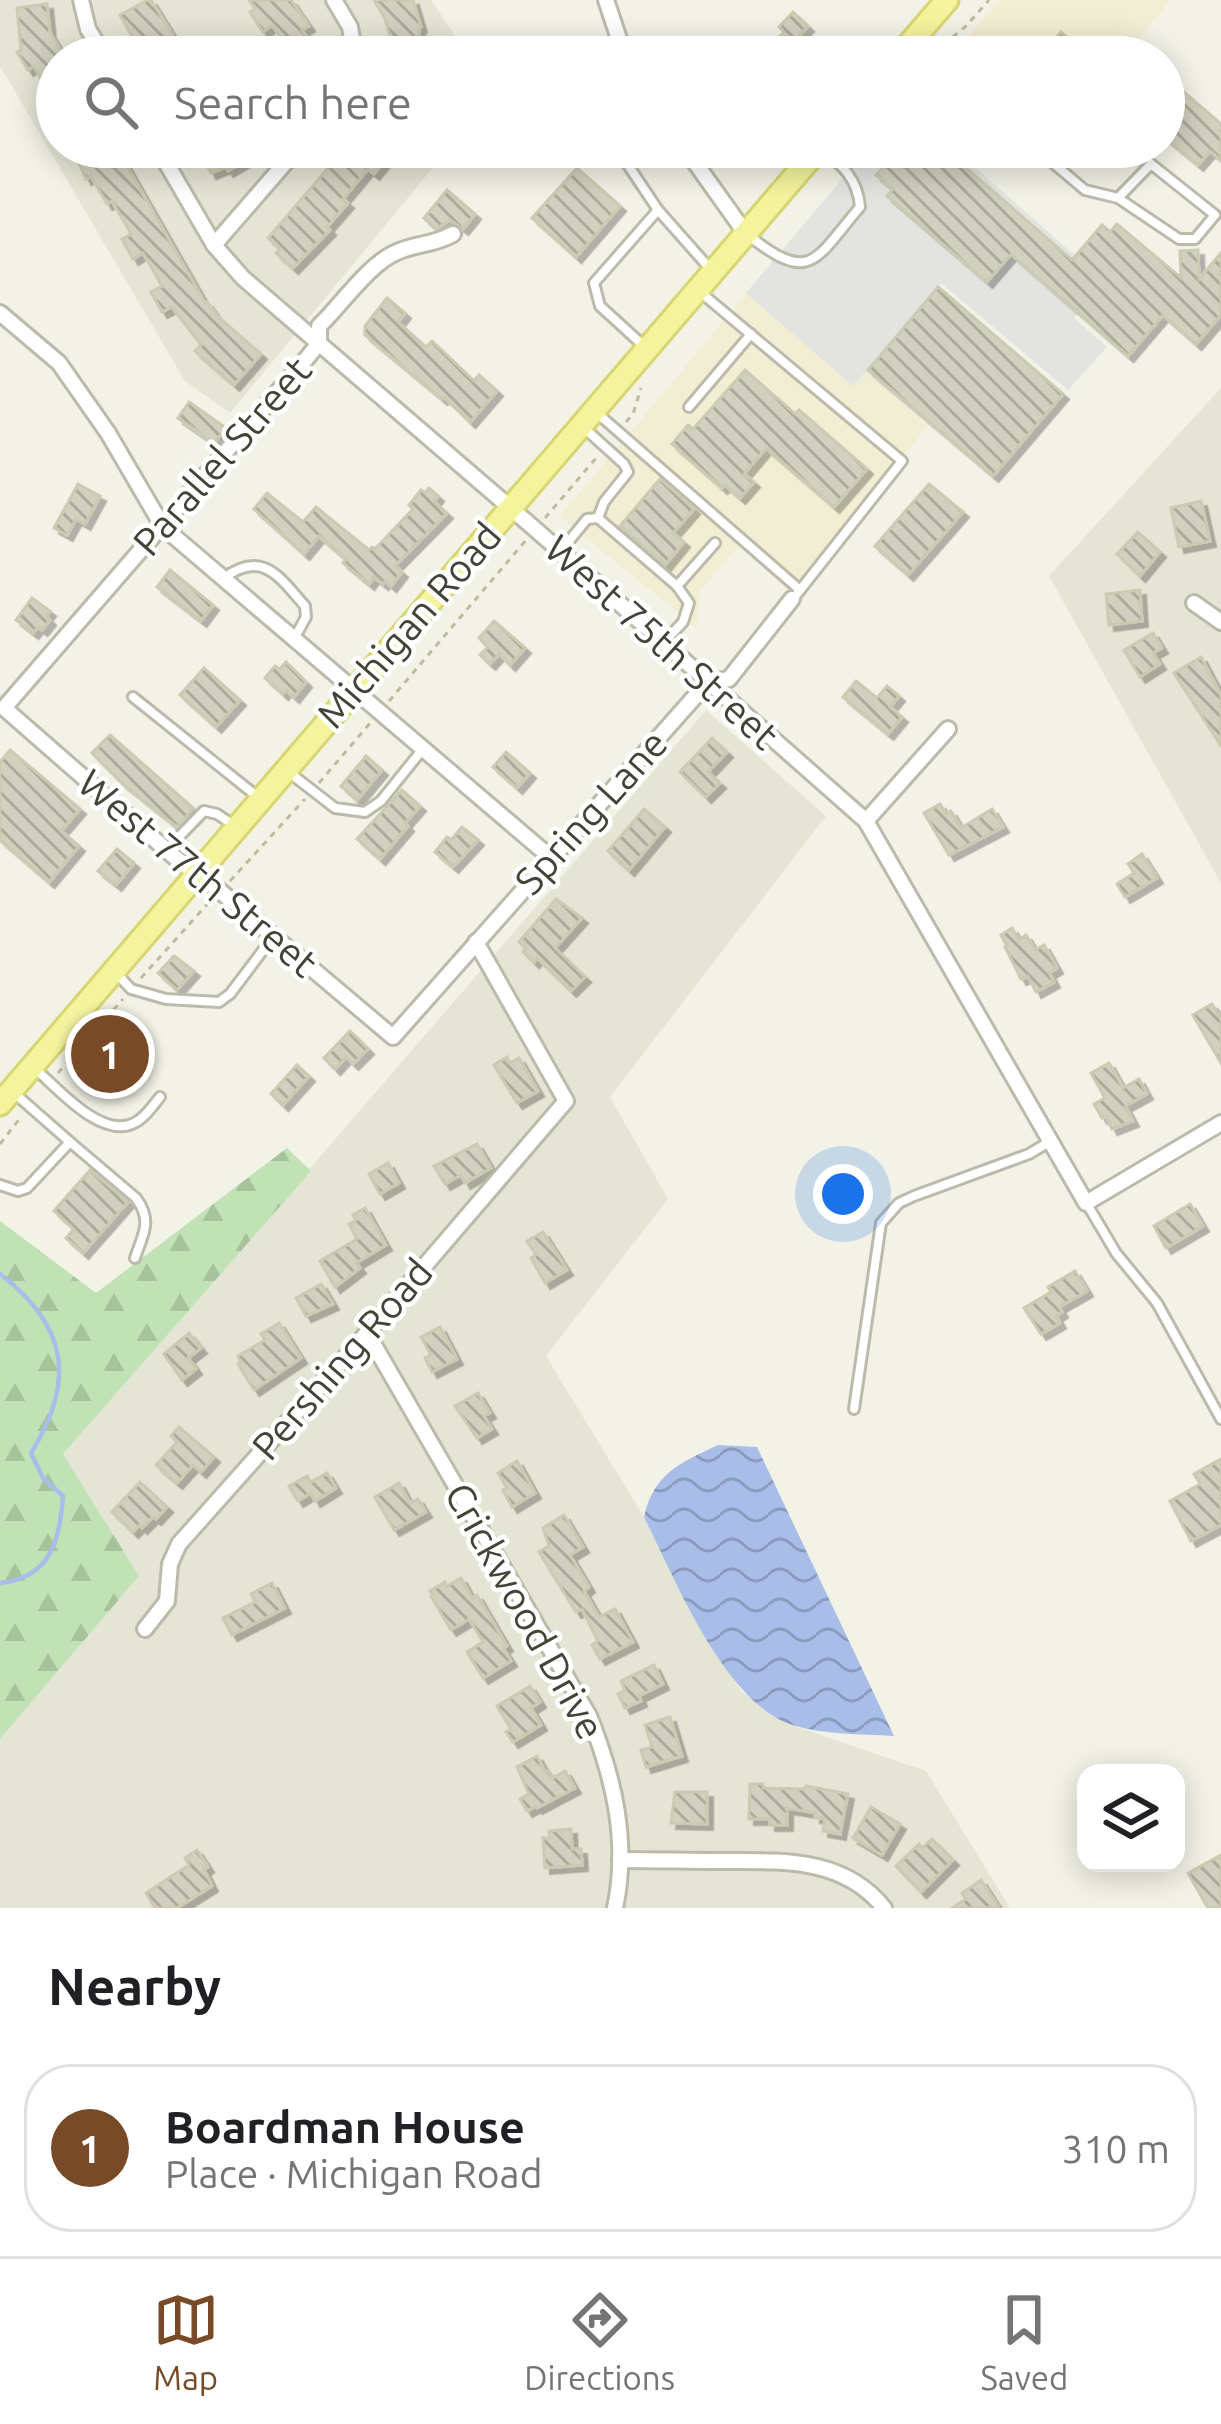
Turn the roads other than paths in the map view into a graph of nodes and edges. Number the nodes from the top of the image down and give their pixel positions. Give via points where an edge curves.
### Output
1 (81, 0) edge
2 (334, 0) edge
3 (606, 0) edge
4 (936, 4) edge
5 (92, 36) edge
6 (352, 36) edge
7 (618, 36) edge
8 (923, 36) edge
9 (169, 168) edge
10 (280, 168) edge
11 (630, 168) edge
12 (699, 168) edge
13 (802, 168) edge
14 (842, 168) edge
15 (1059, 168) edge
16 (1147, 168) edge
17 (1156, 168) edge
18 (1118, 198) junction
19 (658, 210) junction
20 (453, 234) dead end
21 (746, 234) junction
22 (214, 245) junction
23 (713, 272) junction
24 (698, 290) junction
25 (0, 313) edge
26 (751, 334) junction
27 (319, 343) junction
28 (647, 349) junction
29 (689, 407) dead end
30 (587, 418) junction
31 (510, 508) junction
32 (598, 518) junction
33 (163, 527) junction
34 (716, 543) dead end
35 (560, 552) junction
36 (223, 578) junction
37 (677, 586) junction
38 (796, 594) junction
39 (1195, 603) dead end
40 (1221, 622) edge
41 (295, 639) junction
42 (663, 644) junction
43 (706, 683) junction
44 (354, 690) junction
45 (134, 697) dead end
46 (4, 709) joint
47 (948, 729) dead end
48 (423, 749) junction
49 (286, 770) junction
50 (260, 799) junction
51 (866, 821) junction
52 (236, 827) junction
53 (166, 850) junction
54 (550, 856) junction
55 (196, 873) junction
56 (274, 936) junction
57 (476, 942) junction
58 (113, 971) junction
59 (393, 1036) joint
60 (32, 1066) junction
61 (6, 1097) edge
62 (160, 1097) dead end
63 (1221, 1124) edge
64 (1051, 1141) junction
65 (70, 1142) junction
66 (0, 1185) edge
67 (1086, 1203) junction
68 (135, 1258) dead end
69 (367, 1333) junction
70 (854, 1409) dead end
71 (1221, 1419) edge
72 (145, 1629) dead end
73 (620, 1860) junction
74 (615, 1908) edge
75 (884, 1908) edge

1 - 5 street
2 - 6 street
3 - 7 street
4 - 8 main road
9 - 22 street, West 75th Street
10 - 22 street
11 - 19 lane
12 - 21 street
13 - 21 main road, Michigan Road
14 - 21 lane via 860,206 815,259 787,262
15 - 18 lane via 1085,190
16 - 18 lane
17 - 18 lane via 1215,215 1195,239 1179,239
19 - 23 lane
19 - 28 lane via 594,283 600,306
20 - 27 street, Parallel Street via 382,260 319,326
21 - 23 main road, Michigan Road
22 - 27 street, West 75th Street
23 - 24 main road, Michigan Road
24 - 26 lane
24 - 28 main road, Michigan Road
25 - 33 street via 59,363
26 - 29 lane
26 - 38 lane via 902,461
27 - 31 street, West 75th Street
27 - 33 street, Parallel Street
28 - 30 main road, Michigan Road
30 - 31 main road, Michigan Road
30 - 32 lane via 628,472
30 - 38 lane via 619,432
31 - 35 street, West 75th Street
31 - 44 main road, Michigan Road
32 - 35 lane via 587,519
32 - 37 lane
33 - 36 street
33 - 46 street, Parallel Street
34 - 37 lane
35 - 42 street, West 75th Street
36 - 41 street
36 - 41 lane via 262,565 286,585 305,606
37 - 42 lane via 689,611
38 - 43 street, Spring Lane via 729,680
39 - 40 street
41 - 44 street
42 - 43 street, West 75th Street
43 - 51 street, West 75th Street
43 - 54 street, Spring Lane
44 - 48 street
44 - 49 main road, Michigan Road
45 - 50 lane
46 - 53 street, West 77th Street
47 - 51 street
48 - 49 lane via 365,812 335,808
48 - 54 street
49 - 50 main road, Michigan Road
50 - 52 main road, Michigan Road
51 - 64 street, West 75th Street
52 - 53 lane via 204,811
52 - 55 main road, Michigan Road
53 - 55 street, West 77th Street
54 - 57 street, Spring Lane
55 - 56 street, West 77th Street
55 - 58 main road, Michigan Road
56 - 58 lane via 219,1002 166,1000 131,989
56 - 59 street, West 77th Street
57 - 59 street, Spring Lane
57 - 69 street, Pershing Road via 566,1101
58 - 60 main road, Michigan Road
60 - 61 main road, Michigan Road
60 - 62 lane via 80,1110 110,1125 136,1123
61 - 65 lane
63 - 67 street
64 - 67 street, West 75th Street
64 - 70 lane via 899,1203 881,1223
65 - 66 lane via 27,1188
65 - 68 lane via 143,1208 147,1222
67 - 71 lane via 1157,1303
69 - 72 street, Pershing Road via 179,1544 166,1600
69 - 73 street, Crickwood Drive via 581,1700 610,1776
73 - 74 street, Crickwood Drive
73 - 75 street via 809,1864 845,1876

